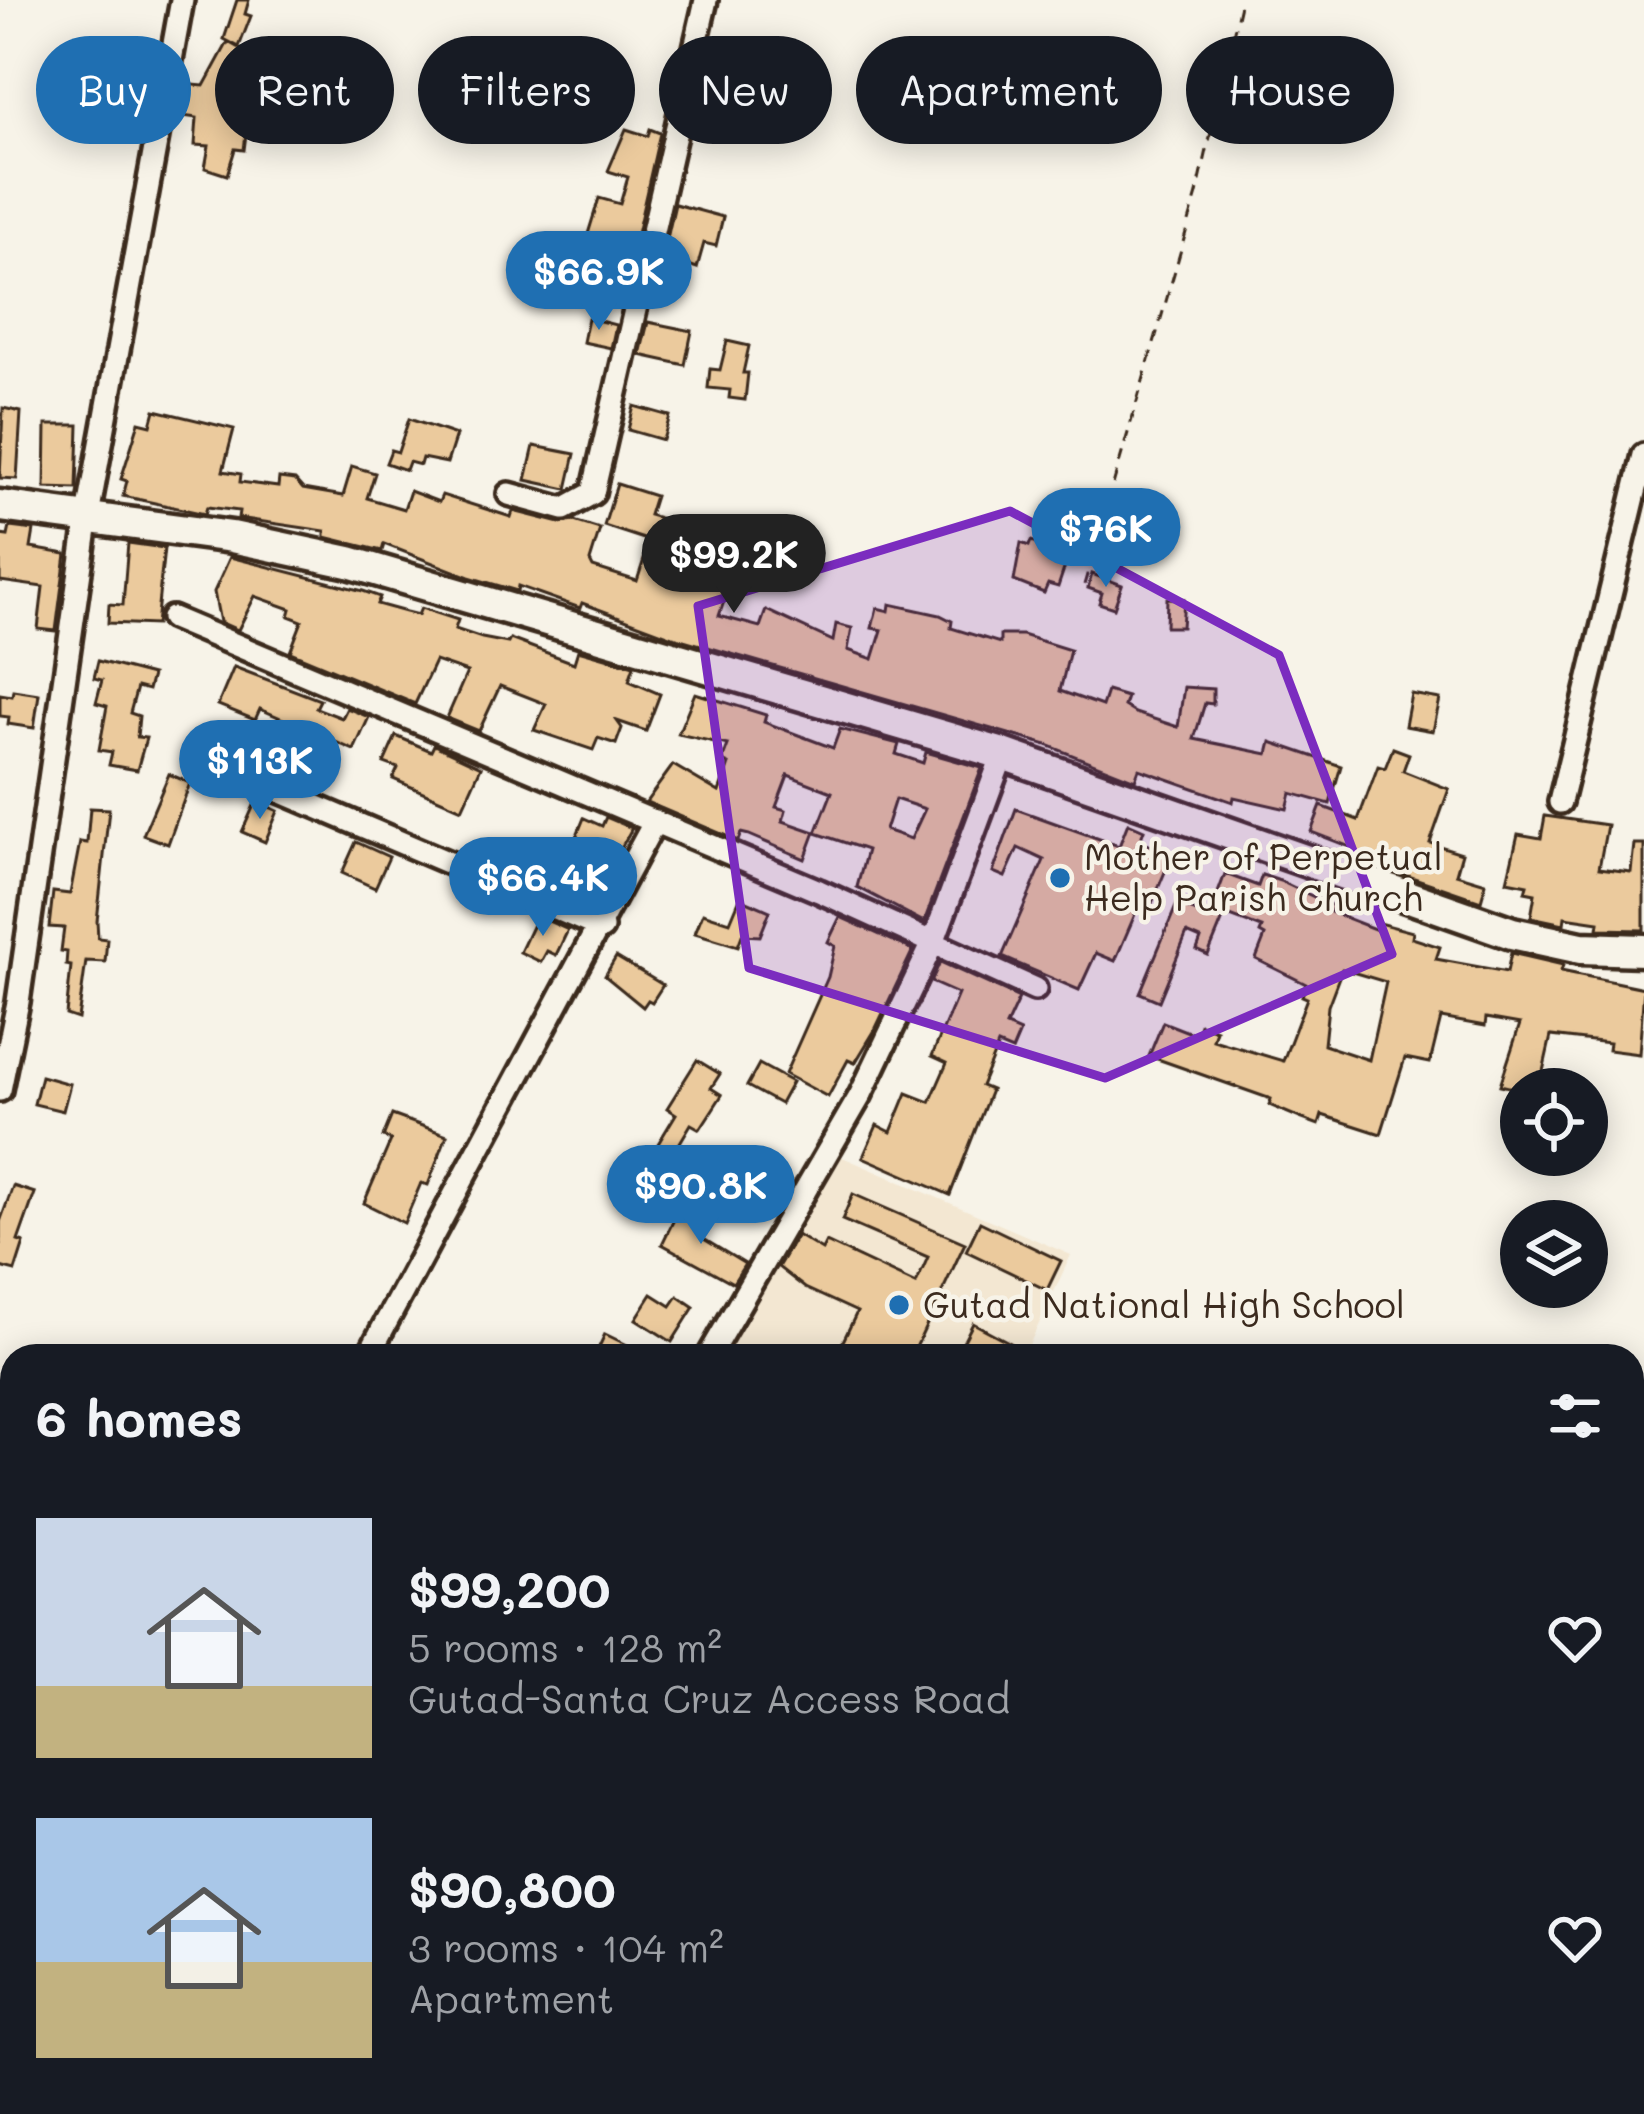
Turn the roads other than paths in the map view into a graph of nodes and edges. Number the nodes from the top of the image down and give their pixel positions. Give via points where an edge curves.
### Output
1 (182, 0) edge
2 (706, 0) edge
3 (1644, 455) edge
4 (508, 494) dead end
5 (0, 506) edge
6 (88, 515) junction
7 (172, 618) dead end
8 (1003, 754) junction
9 (214, 763) dead end
10 (1560, 802) dead end
11 (655, 820) junction
12 (602, 928) junction
13 (932, 945) junction
14 (1644, 950) edge
15 (1035, 989) dead end
16 (0, 1090) edge
17 (375, 1344) edge
18 (716, 1344) edge

1 - 6 street
2 - 4 street via 593,493 564,509
3 - 10 street
5 - 6 main road
6 - 8 main road via 350,562
6 - 16 street
7 - 11 street
8 - 13 street
8 - 14 main road via 1512,933 1581,948
9 - 12 street
11 - 12 street
11 - 13 street
12 - 17 street
13 - 15 street
13 - 18 street via 860,1096

